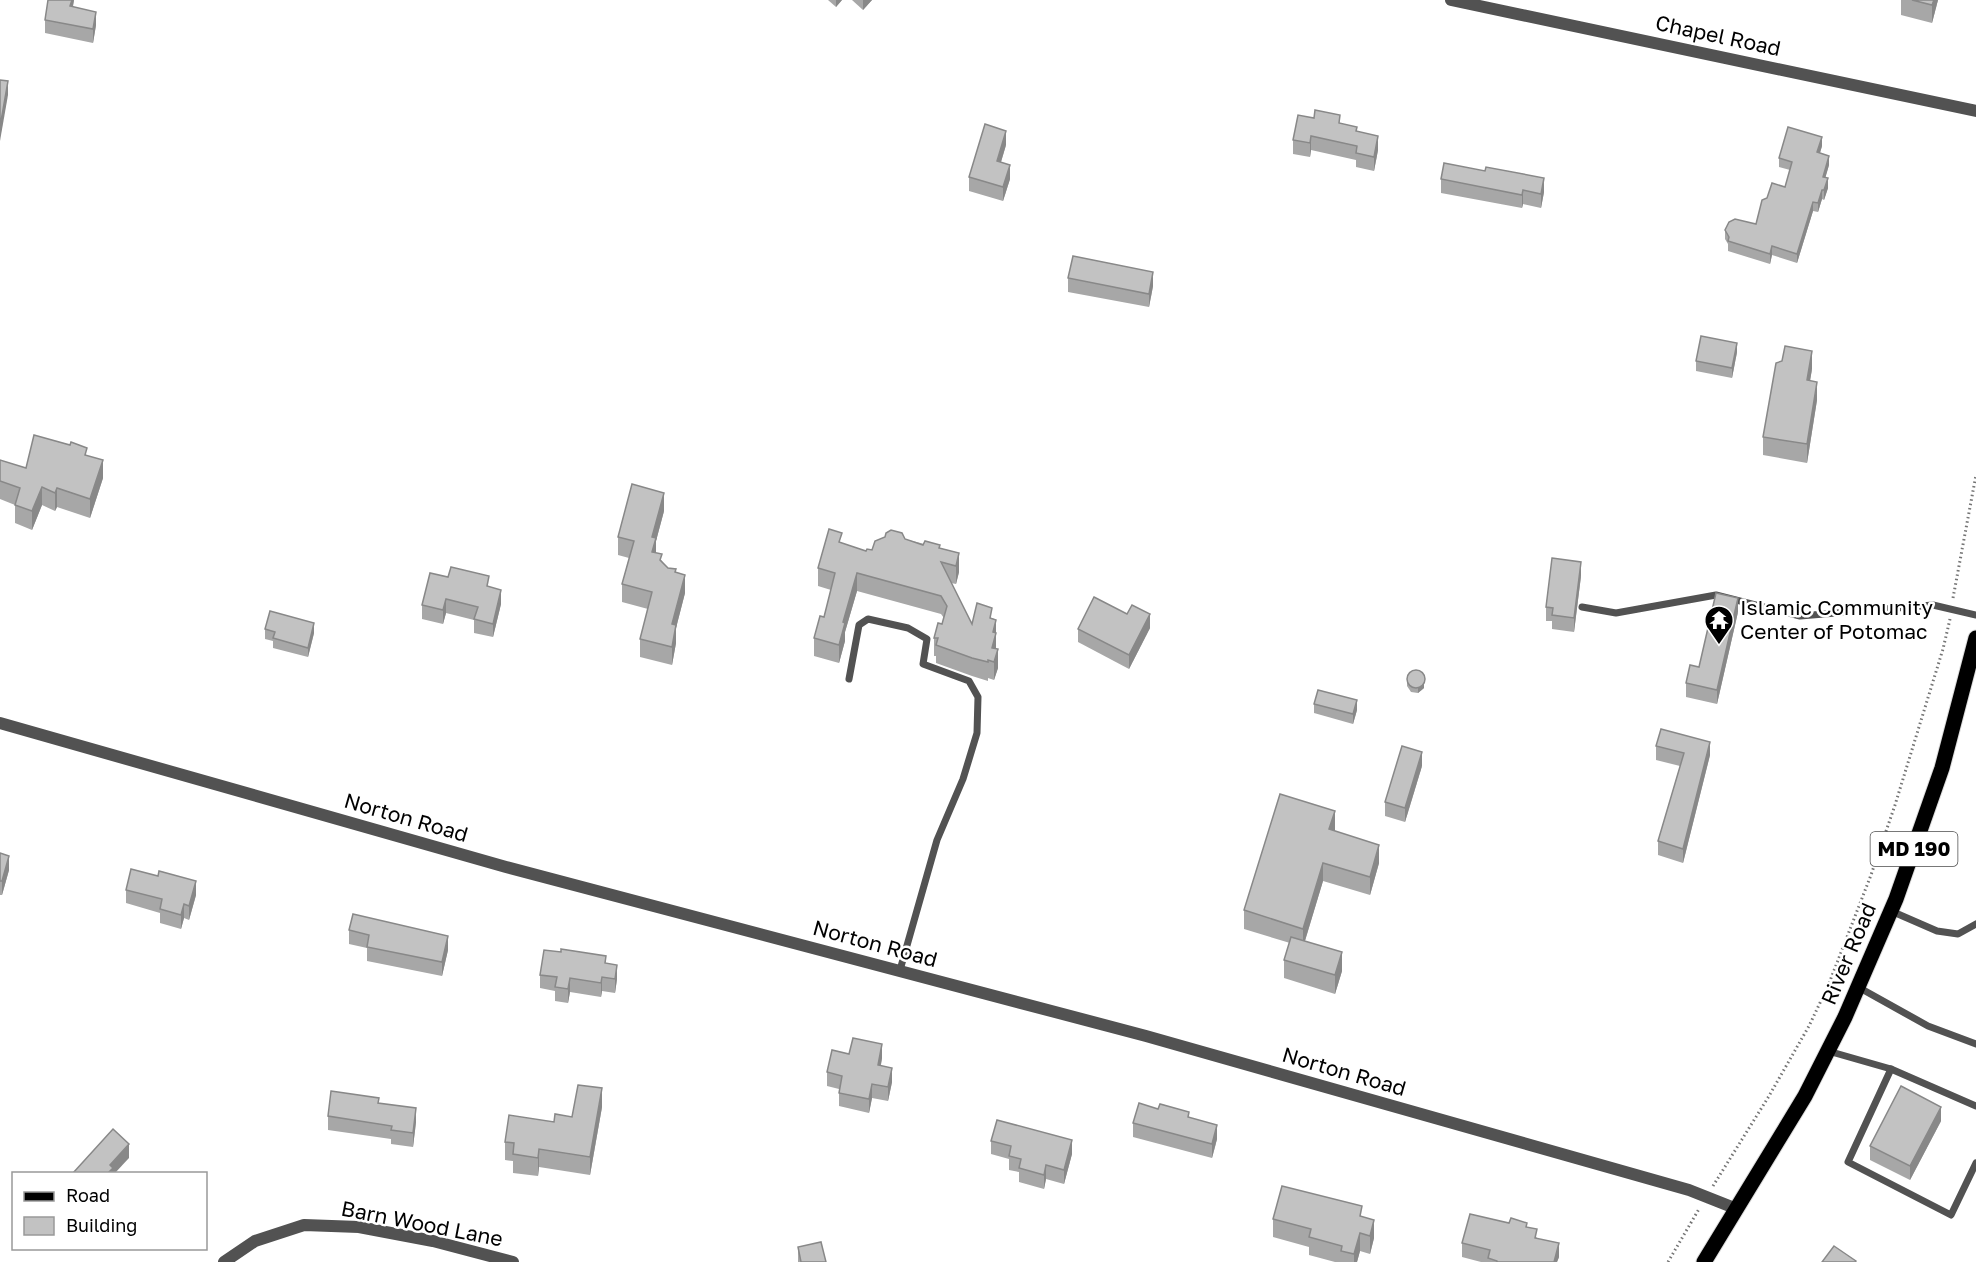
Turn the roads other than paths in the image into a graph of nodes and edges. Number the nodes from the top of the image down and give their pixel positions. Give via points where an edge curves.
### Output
1 (1451, 0) edge
2 (1976, 111) edge
3 (1582, 607) dead end
4 (1976, 615) edge
5 (1976, 638) edge
6 (849, 679) dead end
7 (0, 723) edge
8 (1891, 911) junction
9 (1976, 924) edge
10 (900, 970) junction
11 (1858, 987) junction
12 (1976, 1044) edge
13 (1828, 1051) junction
14 (1891, 1069) junction
15 (1976, 1106) edge
16 (1976, 1162) edge
17 (1737, 1209) junction
18 (224, 1262) edge
19 (513, 1262) edge
20 (1704, 1262) edge

1 - 2 street, Chapel Road
3 - 4 lane via 1616,613 1716,595 1800,616 1933,605
5 - 8 main road, River Road / MD 190 via 1942,768
6 - 10 lane via 859,625 868,619 908,628 927,639 923,664 969,681 978,697 977,733 937,840
7 - 10 street, Norton Road via 506,867
8 - 9 lane via 1937,931 1958,934
8 - 11 main road, River Road / MD 190
10 - 17 street, Norton Road via 1680,1187
11 - 12 lane via 1928,1026
11 - 13 main road, River Road / MD 190
13 - 14 lane
13 - 17 main road, River Road / MD 190
14 - 15 lane
14 - 16 lane via 1848,1162 1951,1215
17 - 20 main road, River Road / MD 190
18 - 19 street, Barn Wood Lane via 255,1241 304,1225 359,1227

